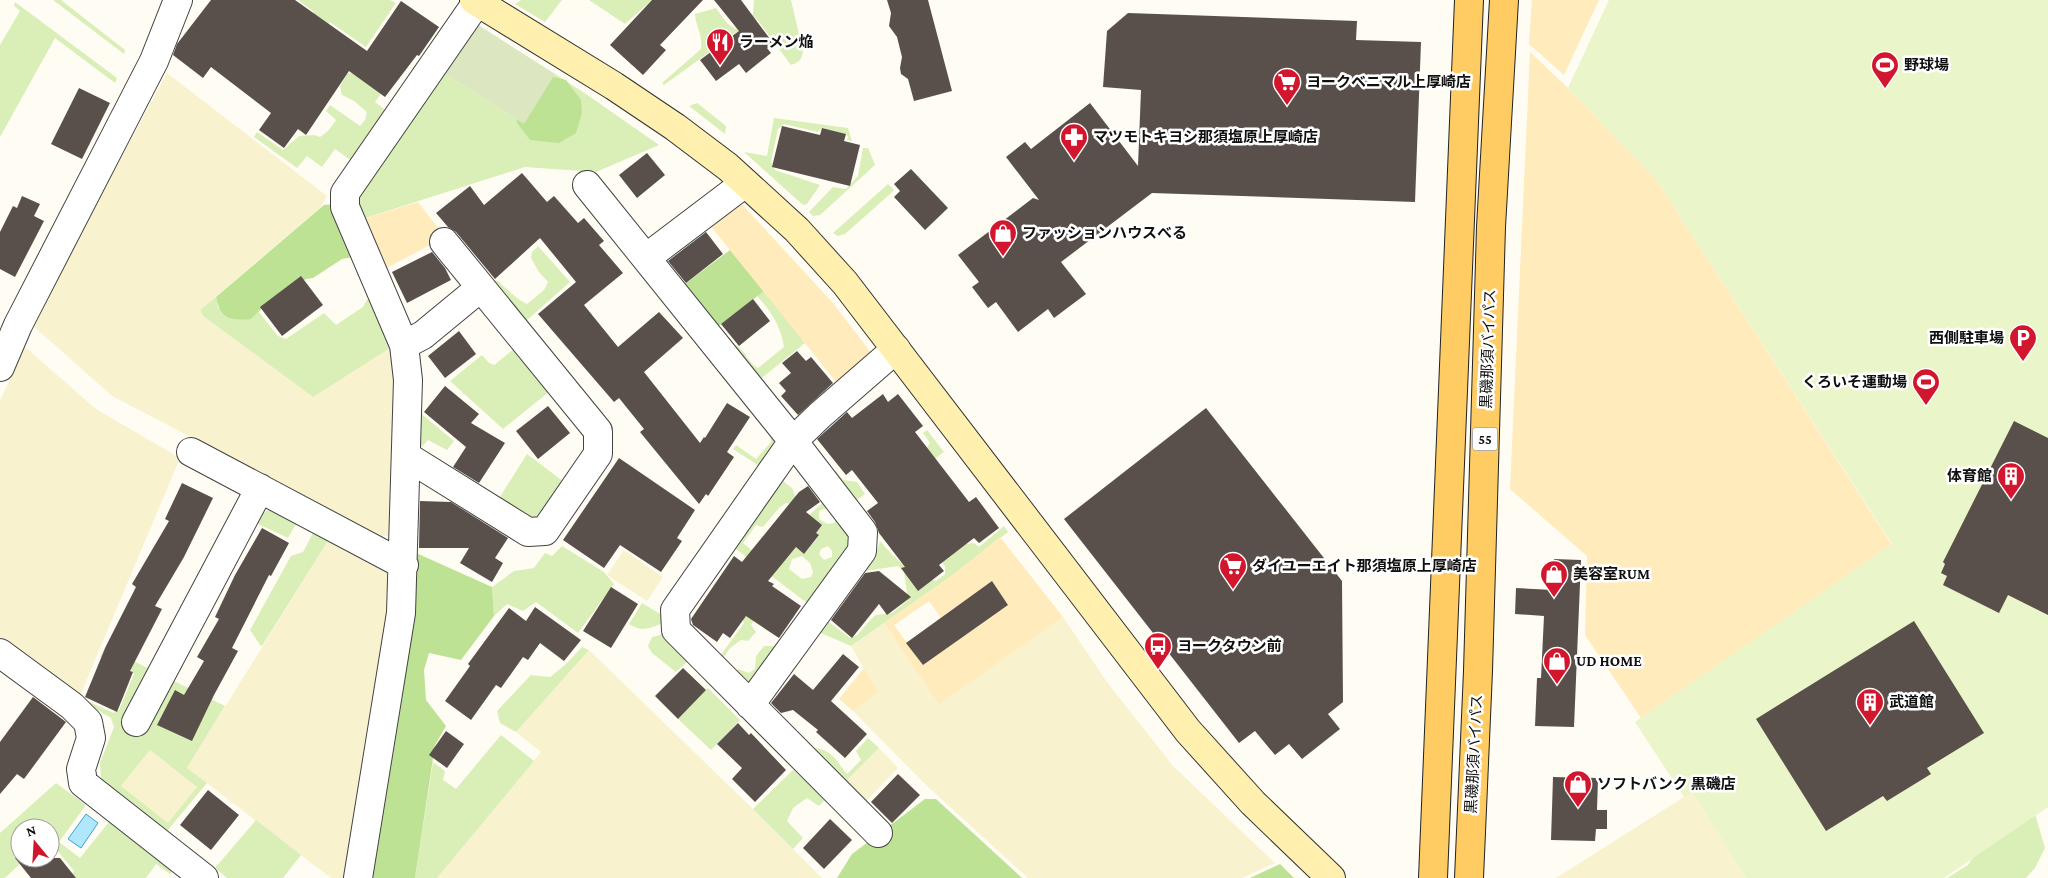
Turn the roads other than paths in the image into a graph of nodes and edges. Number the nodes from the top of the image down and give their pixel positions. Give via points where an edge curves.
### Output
1 (178, 0) edge
2 (1469, 0) edge
3 (1504, 0) edge
4 (475, 1) edge
5 (745, 182) junction
6 (587, 185) dead end
7 (444, 242) dead end
8 (646, 258) junction
9 (480, 288) junction
10 (404, 345) junction
11 (896, 350) junction
12 (0, 364) edge
13 (793, 441) junction
14 (191, 452) dead end
15 (406, 456) junction
16 (260, 488) junction
17 (404, 565) junction
18 (0, 653) edge
19 (750, 705) junction
20 (136, 722) dead end
21 (878, 833) dead end
22 (204, 878) edge
23 (358, 878) edge
24 (1331, 878) edge
25 (1433, 878) edge
26 (1469, 878) edge

1 - 12 street via 154,61
2 - 25 main road, 55
3 - 26 main road, 黒磯那須バイパス / 55 via 1491,227
4 - 5 street via 614,86
4 - 10 street via 345,193 345,207
5 - 8 street
5 - 11 street via 797,230 846,283
6 - 8 street
7 - 9 street
8 - 13 street
9 - 10 street via 423,335
9 - 15 street via 598,431 598,454 545,531 528,532
10 - 15 street via 408,380
11 - 13 street
11 - 24 street via 1188,731 1253,804
13 - 19 street via 863,532 862,551
13 - 19 street via 675,610 676,630
14 - 16 street
15 - 17 street
16 - 17 street
16 - 20 street
17 - 23 street via 401,613
18 - 22 street via 72,706 88,722 90,738 81,769 84,783
19 - 21 street

